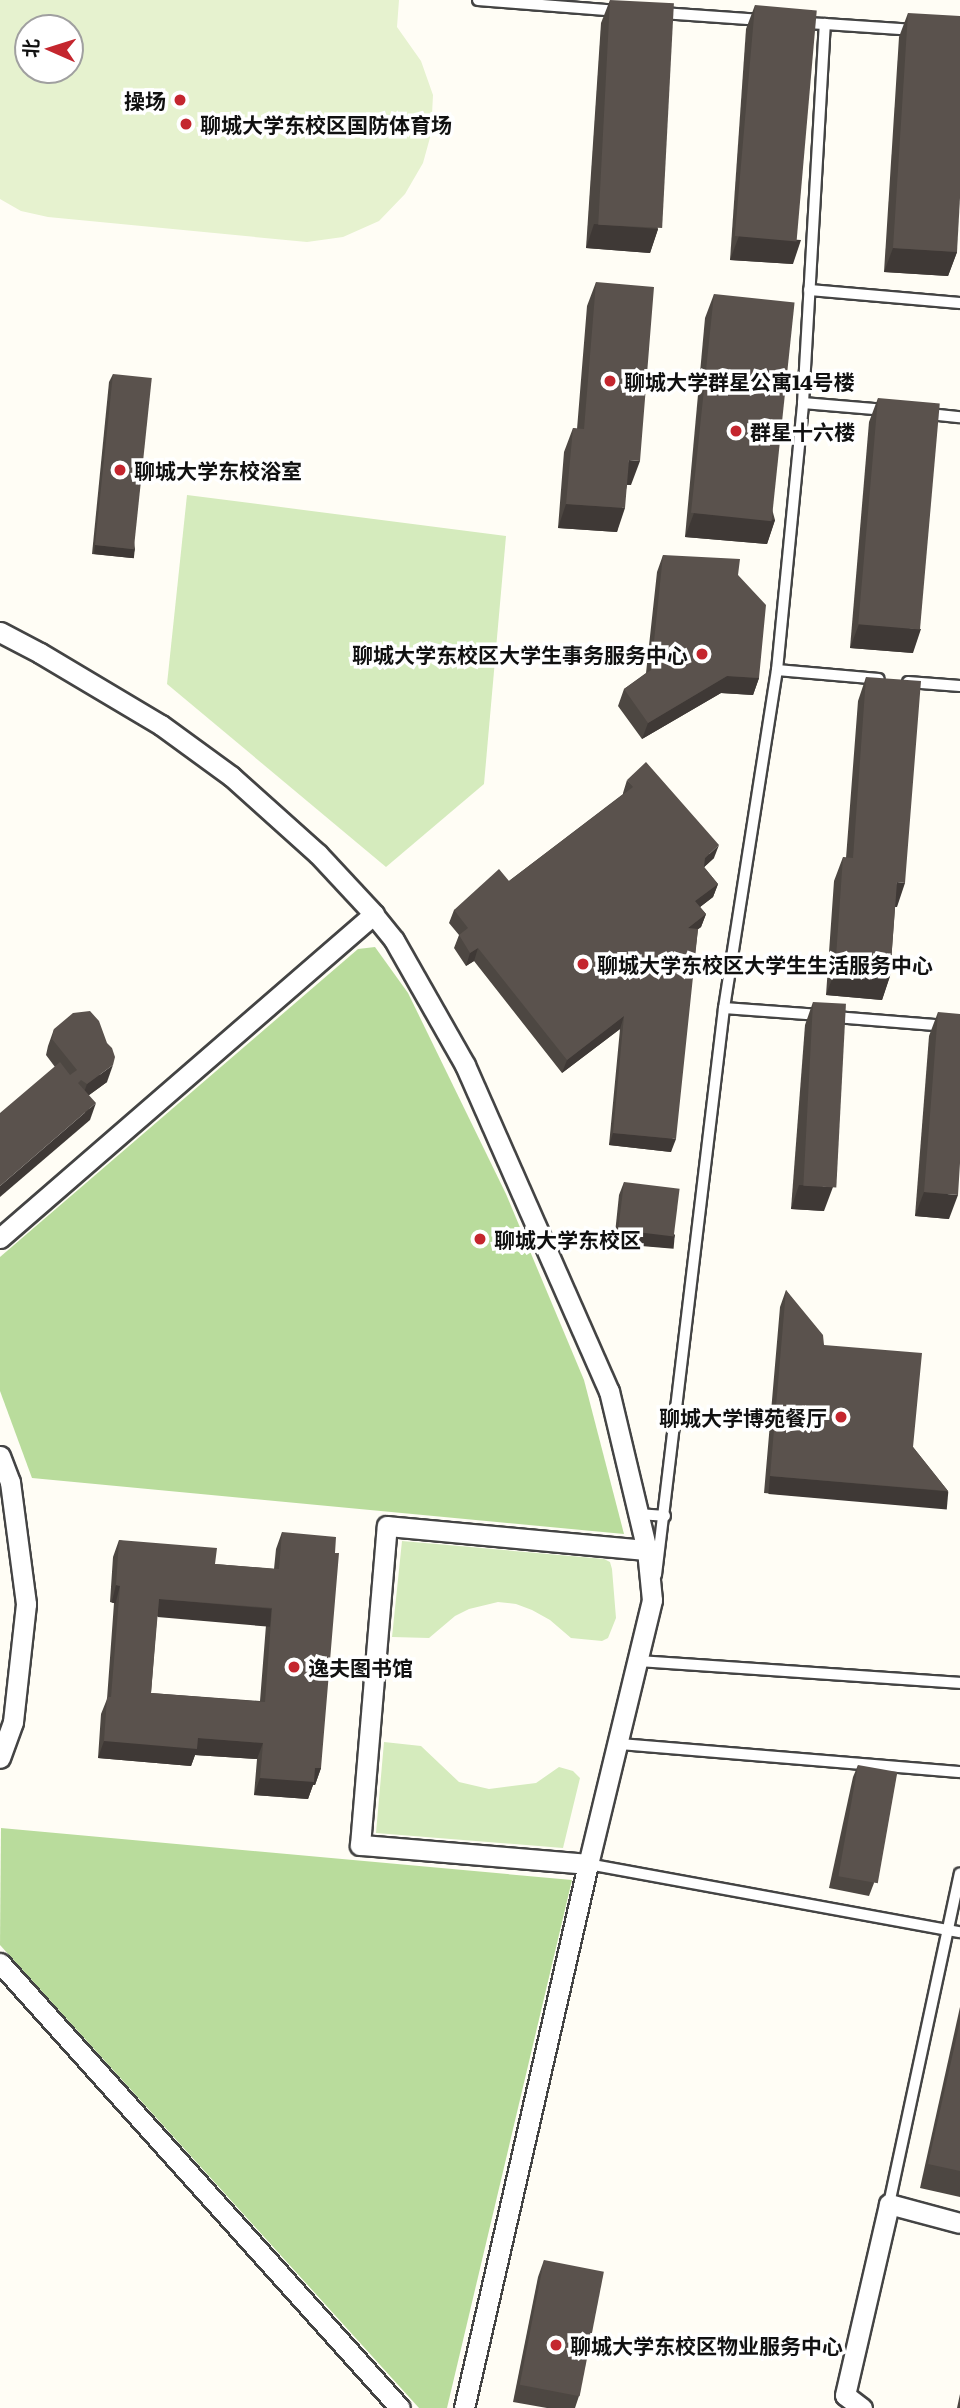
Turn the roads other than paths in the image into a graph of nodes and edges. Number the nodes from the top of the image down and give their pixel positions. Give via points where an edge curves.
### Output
1 (478, 0) edge
2 (630, 11) edge
3 (644, 12) edge
4 (769, 20) edge
5 (797, 22) edge
6 (825, 24) junction
7 (933, 31) edge
8 (809, 290) junction
9 (960, 303) edge
10 (803, 403) junction
11 (895, 411) edge
12 (921, 414) edge
13 (960, 417) edge
14 (0, 632) edge
15 (777, 670) junction
16 (960, 686) edge
17 (373, 914) junction
18 (724, 1008) junction
19 (960, 1027) edge
20 (0, 1238) edge
21 (0, 1457) edge
22 (637, 1514) junction
23 (666, 1516) junction
24 (647, 1550) junction
25 (652, 1600) junction
26 (640, 1661) junction
27 (960, 1683) edge
28 (619, 1744) junction
29 (0, 1758) edge
30 (960, 1772) edge
31 (588, 1864) junction
32 (960, 1874) edge
33 (946, 1929) junction
34 (960, 1932) edge
35 (0, 1963) edge
36 (889, 2204) junction
37 (960, 2222) edge
38 (843, 2402) edge
39 (400, 2408) edge
40 (464, 2408) edge
41 (862, 2408) edge

1 - 2 lane
3 - 4 lane
5 - 6 lane
6 - 7 lane
6 - 8 lane
8 - 9 lane
8 - 10 lane
10 - 11 lane
10 - 15 lane
12 - 13 lane
14 - 17 street via 161,725 231,776 318,855
15 - 16 lane
15 - 18 lane
17 - 20 street
17 - 22 street via 413,972 465,1065 576,1312 609,1391
18 - 19 lane
18 - 23 lane
21 - 29 street via 10,1482 26,1604 13,1723
22 - 23 lane
22 - 24 street
23 - 25 lane
24 - 25 street
24 - 31 street via 387,1527 360,1845
25 - 26 street
26 - 27 lane
26 - 28 street
28 - 30 lane
28 - 31 street
31 - 33 lane
31 - 40 street
32 - 33 lane
33 - 34 lane
33 - 36 lane
35 - 39 street
36 - 37 street
36 - 38 street
38 - 41 street

